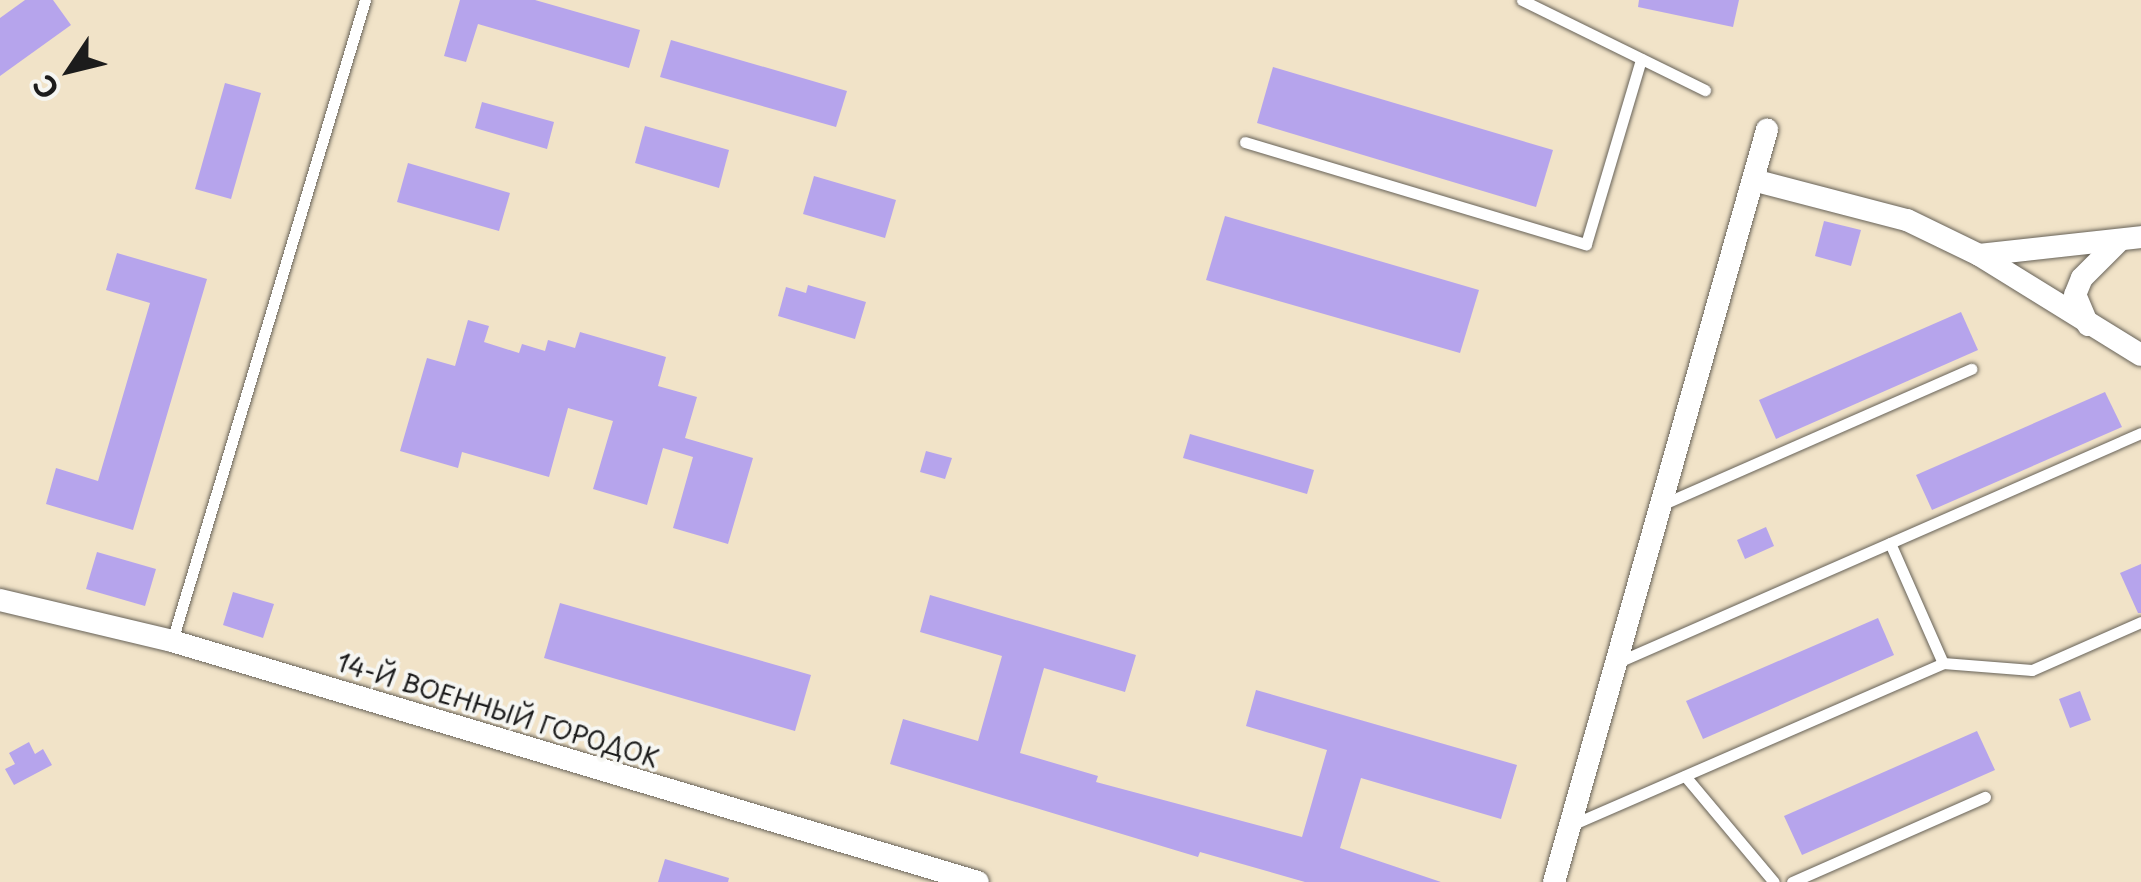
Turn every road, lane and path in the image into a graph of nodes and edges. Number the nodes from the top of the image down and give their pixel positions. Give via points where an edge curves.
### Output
1 (364, 0) edge
2 (1522, 0) edge
3 (1641, 59) junction
4 (1704, 90) dead end
5 (1767, 130) dead end
6 (1245, 142) dead end
7 (1753, 180) junction
8 (2130, 239) edge
9 (1979, 255) junction
10 (2090, 328) junction
11 (2141, 355) edge
12 (1971, 369) dead end
13 (2141, 433) edge
14 (1661, 505) junction
15 (1890, 543) junction
16 (0, 600) edge
17 (2141, 622) edge
18 (172, 642) junction
19 (1616, 663) junction
20 (1943, 663) junction
21 (1686, 776) junction
22 (1985, 797) dead end
23 (1570, 826) junction
24 (978, 882) edge
25 (1554, 882) edge
26 (1774, 882) edge
27 (1792, 882) edge

1 - 18 lane
2 - 3 lane
3 - 4 lane
3 - 6 lane via 1586,244
5 - 7 street
7 - 9 street via 1907,220
7 - 14 street
8 - 9 street
8 - 10 street via 2082,278 2076,295
9 - 10 street
10 - 11 street
12 - 14 lane
13 - 15 lane
14 - 19 street
15 - 19 lane
15 - 20 lane
16 - 18 street, 14-Й ВОЕННЫЙ ГОРОДОК
17 - 20 lane via 2032,670
18 - 24 street, 14-Й ВОЕННЫЙ ГОРОДОК
19 - 23 street
20 - 21 lane
21 - 23 lane
21 - 26 lane
22 - 27 lane
23 - 25 street

